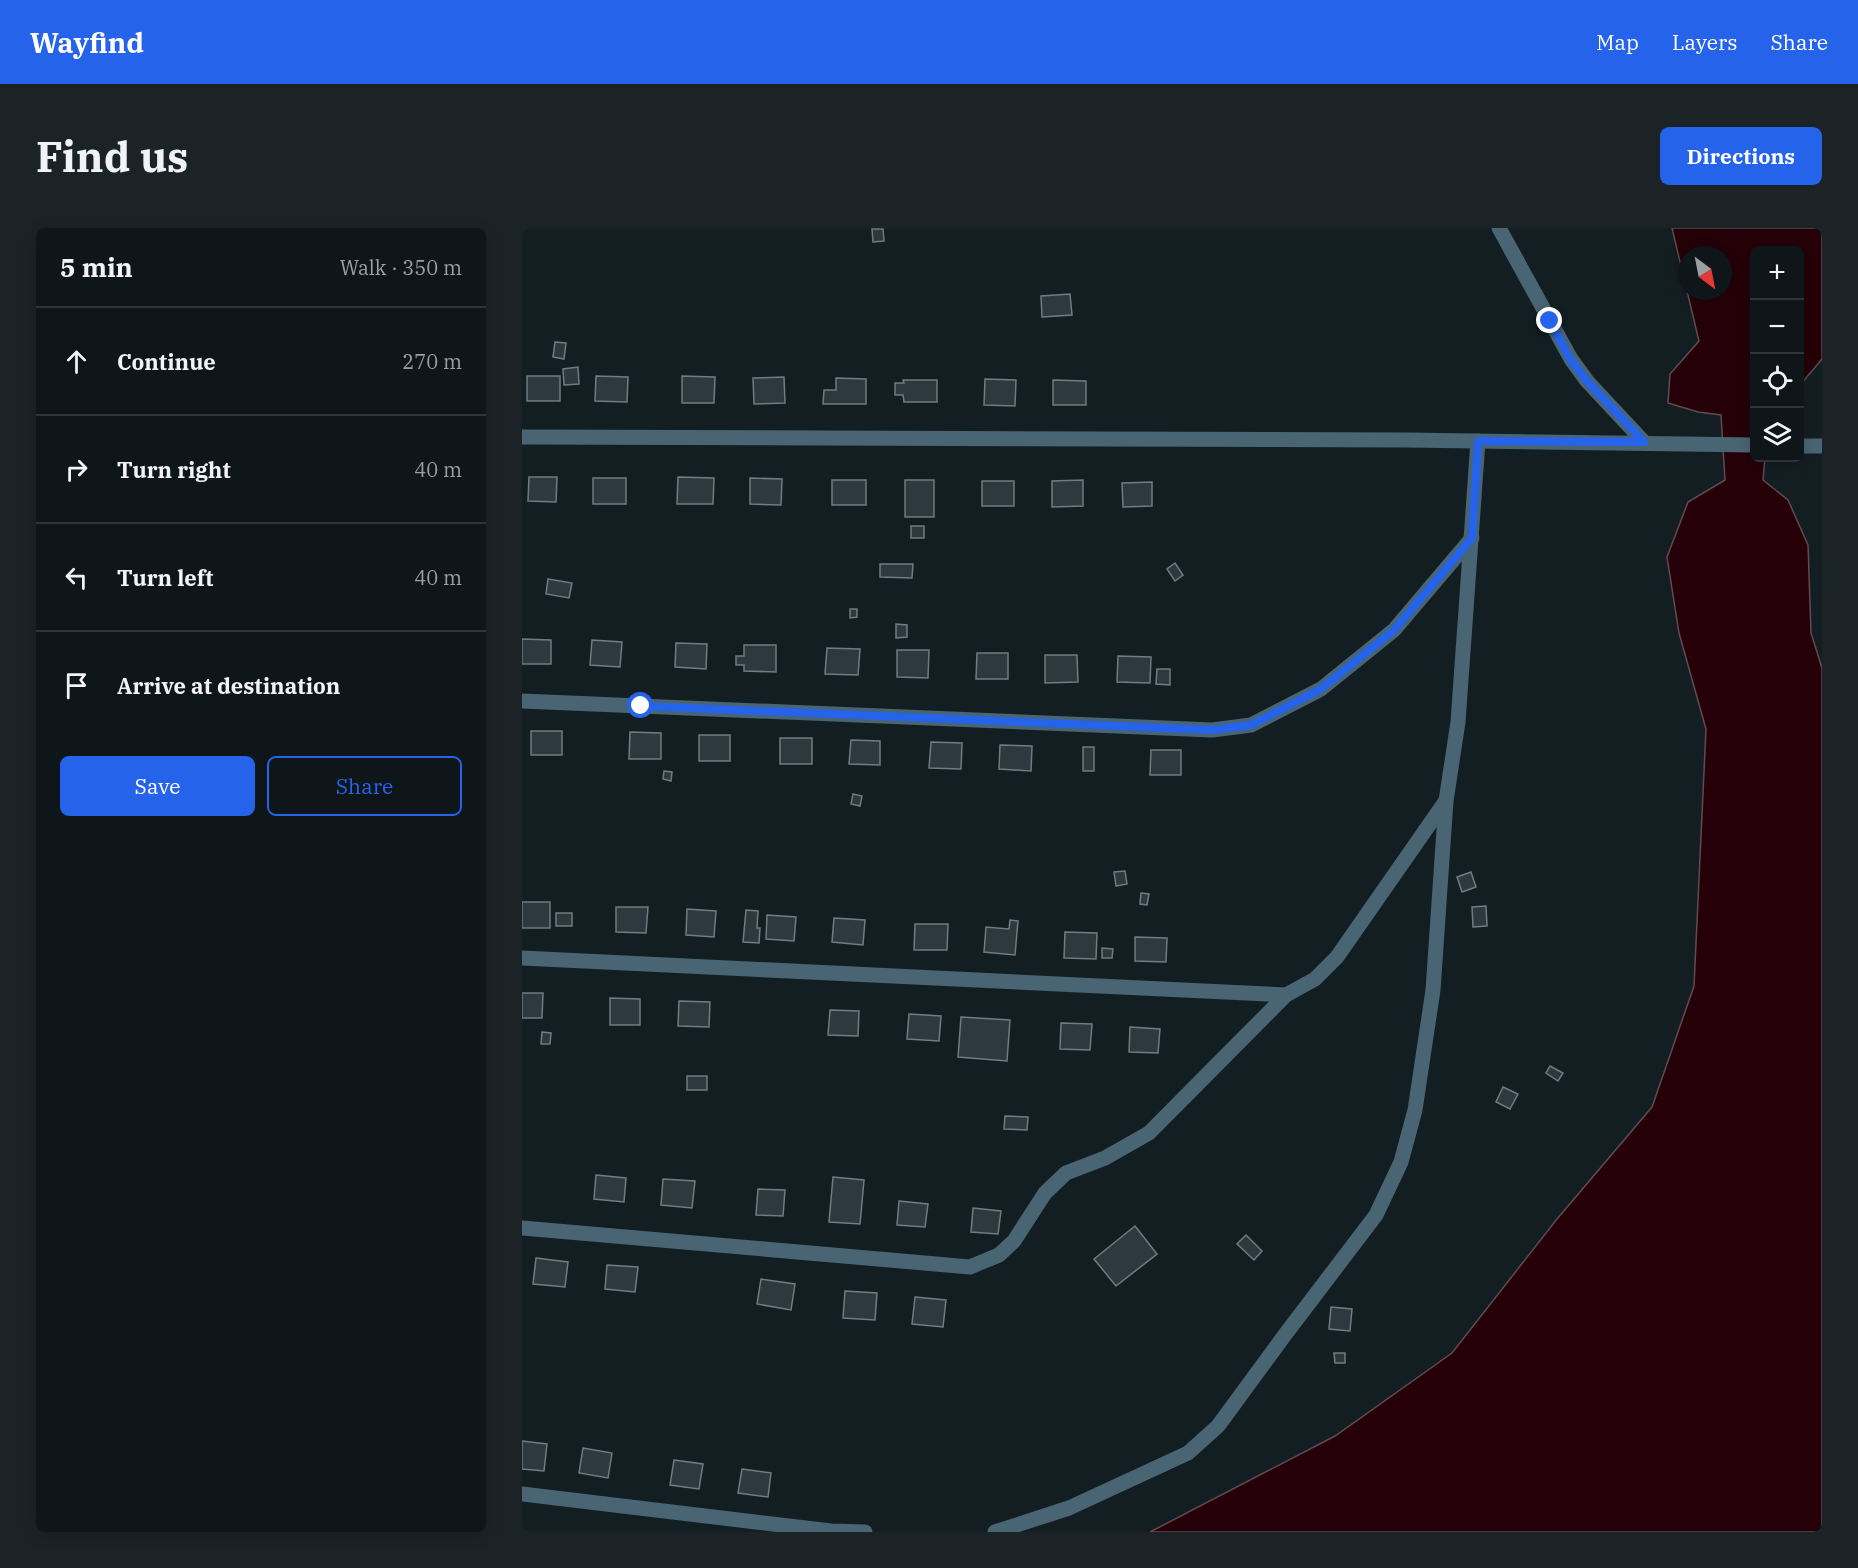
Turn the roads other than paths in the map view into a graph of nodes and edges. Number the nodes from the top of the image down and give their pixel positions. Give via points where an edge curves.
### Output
1 (1499, 228) edge
2 (522, 438) edge
3 (1478, 441) junction
4 (1644, 442) junction
5 (1750, 445) edge
6 (1804, 446) edge
7 (1822, 446) edge
8 (1472, 538) junction
9 (522, 701) edge
10 (1446, 801) junction
11 (522, 958) edge
12 (1286, 995) junction
13 (522, 1228) edge
14 (522, 1494) edge
15 (865, 1532) edge
16 (994, 1532) edge

1 - 4 street via 1570,359
2 - 3 street
3 - 4 street
3 - 8 street
4 - 5 street
6 - 7 street
8 - 9 street via 1394,630 1321,689 1251,725 1212,730
8 - 10 street via 1458,722
10 - 12 street via 1337,957 1315,979
10 - 16 street via 1433,990 1415,1110 1401,1162 1376,1215 1218,1426 1188,1453 1069,1508
11 - 12 street
12 - 13 street via 1149,1133 1105,1158 1066,1173 1045,1193 1014,1241 999,1255 970,1268
14 - 15 street via 831,1532

